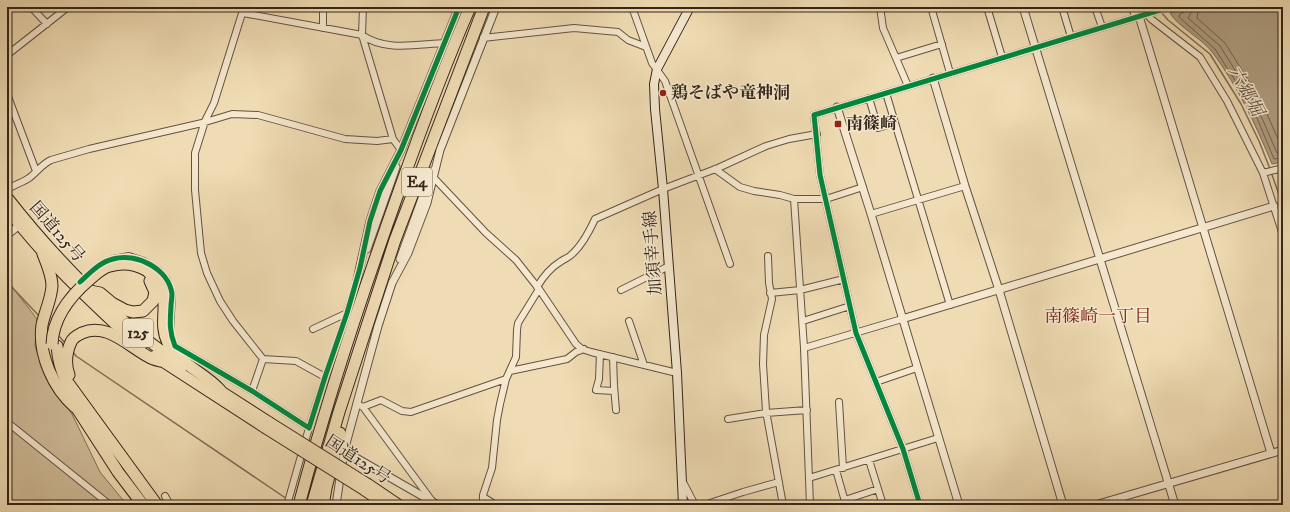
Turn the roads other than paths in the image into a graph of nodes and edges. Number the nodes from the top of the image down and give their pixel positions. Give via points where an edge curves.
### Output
1 (32, 7) edge
2 (68, 7) edge
3 (323, 7) edge
4 (363, 7) edge
5 (459, 7) edge
6 (470, 7) edge
7 (484, 7) edge
8 (496, 7) edge
9 (632, 7) edge
10 (690, 7) edge
11 (880, 7) edge
12 (930, 7) edge
13 (987, 7) edge
14 (1023, 7) edge
15 (1062, 7) edge
16 (1095, 7) edge
17 (1131, 7) edge
18 (1166, 8) edge
19 (243, 10) edge
20 (1146, 14) junction
21 (1139, 16) junction
22 (47, 24) junction
23 (1102, 27) junction
24 (323, 28) junction
25 (362, 35) junction
26 (1071, 37) junction
27 (483, 38) junction
28 (445, 43) junction
29 (942, 44) junction
30 (646, 47) junction
31 (1035, 47) junction
32 (7, 55) edge
33 (1002, 57) junction
34 (896, 58) junction
35 (657, 69) junction
36 (950, 73) junction
37 (933, 78) junction
38 (908, 86) junction
39 (886, 93) junction
40 (7, 94) edge
41 (869, 98) junction
42 (837, 108) junction
43 (205, 121) junction
44 (895, 123) junction
45 (817, 134) junction
46 (393, 139) junction
47 (401, 150) junction
48 (1283, 168) edge
49 (715, 169) junction
50 (36, 171) junction
51 (1263, 173) junction
52 (698, 176) junction
53 (432, 177) junction
54 (965, 186) junction
55 (862, 187) junction
56 (663, 189) junction
57 (7, 190) edge
58 (7, 197) edge
59 (794, 199) junction
60 (826, 199) junction
61 (919, 200) junction
62 (1274, 206) junction
63 (7, 210) edge
64 (871, 214) junction
65 (23, 223) junction
66 (1203, 228) junction
67 (7, 235) edge
68 (1283, 235) edge
69 (43, 254) junction
70 (768, 256) dead end
71 (1100, 259) junction
72 (730, 264) dead end
73 (669, 266) junction
74 (360, 268) junction
75 (145, 272) junction
76 (844, 279) junction
77 (356, 280) joint
78 (80, 282) junction
79 (392, 283) junction
80 (538, 288) junction
81 (90, 290) junction
82 (621, 290) dead end
83 (800, 290) junction
84 (999, 290) junction
85 (770, 293) junction
86 (950, 305) junction
87 (850, 306) junction
88 (347, 313) junction
89 (902, 319) junction
90 (629, 321) dead end
91 (803, 321) junction
92 (313, 329) dead end
93 (856, 333) junction
94 (54, 345) junction
95 (804, 348) junction
96 (584, 350) junction
97 (600, 354) junction
98 (613, 357) junction
99 (263, 359) junction
100 (356, 360) junction
101 (160, 361) junction
102 (644, 365) junction
103 (917, 368) junction
104 (510, 372) junction
105 (677, 373) junction
106 (325, 377) junction
107 (506, 379) junction
108 (876, 382) junction
109 (72, 387) junction
110 (220, 390) junction
111 (614, 391) junction
112 (252, 392) junction
113 (840, 402) dead end
114 (356, 405) junction
115 (364, 407) junction
116 (78, 410) junction
117 (616, 410) dead end
118 (807, 410) junction
119 (766, 413) junction
120 (728, 419) dead end
121 (7, 422) edge
122 (267, 425) junction
123 (309, 428) junction
124 (938, 438) junction
125 (903, 449) junction
126 (1283, 449) edge
127 (344, 450) junction
128 (1271, 454) junction
129 (869, 460) junction
130 (843, 468) junction
131 (836, 470) junction
132 (809, 478) junction
133 (683, 482) junction
134 (779, 482) junction
135 (1168, 482) junction
136 (366, 487) junction
137 (878, 489) junction
138 (483, 497) junction
139 (161, 501) edge
140 (846, 502) edge
141 (435, 503) edge
142 (110, 505) edge
143 (143, 505) edge
144 (170, 505) edge
145 (286, 505) edge
146 (299, 505) edge
147 (312, 505) edge
148 (324, 505) edge
149 (336, 505) edge
150 (386, 505) edge
151 (399, 505) edge
152 (483, 505) edge
153 (496, 505) edge
154 (683, 505) edge
155 (695, 505) edge
156 (704, 505) edge
157 (783, 505) edge
158 (810, 505) edge
159 (883, 505) edge
160 (920, 505) edge
161 (959, 505) edge
162 (1063, 505) edge
163 (1095, 505) edge
164 (1175, 505) edge

1 - 22 street
2 - 22 street
3 - 24 street
4 - 25 street
5 - 28 street
6 - 146 highway, E4 via 434,95 380,243 333,388
7 - 100 highway, E4 via 395,240
8 - 27 street
9 - 30 street
10 - 35 main road, 加須幸手線
11 - 34 street via 883,28
12 - 29 street
13 - 33 street
14 - 31 street
15 - 26 street
16 - 23 street
17 - 21 street
18 - 20 street
19 - 24 street
19 - 43 street via 214,103
20 - 21 street
20 - 51 street via 1200,57 1227,101
21 - 23 street
21 - 66 street
22 - 32 street
23 - 26 street
24 - 25 street
25 - 28 street via 387,45
25 - 46 street
26 - 31 street
27 - 30 street via 574,28 618,32 628,40
27 - 53 street
28 - 47 street
29 - 34 street
29 - 36 street
30 - 35 street
31 - 33 street
31 - 71 street
33 - 36 street
34 - 38 street
35 - 52 street via 665,81
35 - 56 main road, 加須幸手線 via 654,109
36 - 37 street
37 - 38 street
37 - 54 street
38 - 39 street
39 - 41 street
39 - 44 street
40 - 50 street
41 - 42 street
41 - 44 street via 878,128
42 - 45 street via 814,115
42 - 55 street
43 - 46 street via 232,114 258,115 345,139
43 - 50 street via 63,156 46,162
43 - 99 street via 195,153 194,169 201,252 220,301
44 - 61 street
45 - 49 street via 766,146
45 - 60 street via 820,175
46 - 47 street
47 - 74 street via 385,204
47 - 74 street via 380,191
48 - 51 street
49 - 52 street
49 - 59 street via 740,187
50 - 57 street via 30,178
51 - 62 street
52 - 56 street
52 - 72 street
53 - 79 street via 414,214
53 - 79 street via 427,203 408,253
53 - 80 street via 516,260
54 - 61 street
54 - 84 street
55 - 60 street
55 - 64 street
56 - 73 main road, 加須幸手線
56 - 80 street via 595,219 589,234 577,249 547,273
58 - 65 highway, 国道125号 / 125
59 - 60 street
59 - 83 street
60 - 76 street
61 - 64 street
61 - 86 street
62 - 66 street
62 - 68 street
63 - 65 highway, 国道125号 / 125
64 - 89 street
65 - 67 street
65 - 69 highway, 国道125号 / 125
65 - 78 highway, 国道125号 / 125
66 - 71 street
66 - 128 street
69 - 101 highway, 国道125号 / 125 via 131,339
69 - 116 highway via 52,285 42,324 46,363 53,379
70 - 85 street
71 - 84 street
71 - 135 street
73 - 82 street
73 - 105 main road, 加須幸手線
74 - 77 street
75 - 81 highway via 155,292 153,301 143,311 125,310 100,293
75 - 94 highway, bridge via 133,265 118,264 97,273 66,304 55,325
75 - 110 highway via 154,276 161,288 164,300 164,334 176,356 212,381
76 - 83 street
76 - 87 street
77 - 88 street
78 - 81 highway, 国道125号 / 125
78 - 112 street via 102,263 113,259 129,256 144,261 167,280 172,294 170,334 175,346
79 - 114 street
80 - 96 street via 576,344
80 - 104 street via 518,323 516,357
81 - 110 highway, 国道125号 / 125 via 127,325 165,354
83 - 85 street
83 - 91 street
84 - 86 street
84 - 162 street
85 - 119 street via 772,299 764,335 762,364
86 - 89 street
87 - 91 street
87 - 93 street
88 - 92 street
88 - 106 street
89 - 93 street
89 - 103 street
90 - 102 street
91 - 95 street
93 - 95 street
93 - 108 street
94 - 109 highway via 61,370
94 - 116 highway via 56,370 75,400
95 - 118 street
96 - 97 street
96 - 104 street via 567,359
97 - 98 street
97 - 111 street via 596,390
98 - 102 street
98 - 111 street
99 - 106 street via 296,361
99 - 112 street
100 - 147 highway, E4 via 338,412
100 - 148 highway
101 - 109 highway via 150,358 104,331 86,331 73,338 69,348 67,369
101 - 122 highway, 国道125号 / 125
102 - 105 street
103 - 108 street
103 - 124 street
104 - 107 street
105 - 133 main road, 加須幸手線
106 - 123 street
107 - 115 street via 411,412 402,411 381,400
107 - 138 street via 497,420 492,468
108 - 125 street
109 - 139 highway
110 - 122 highway, 国道125号 / 125
111 - 117 street
112 - 123 street
113 - 130 street
114 - 115 street
114 - 127 street
115 - 141 street
116 - 143 highway
118 - 119 street
118 - 132 street
119 - 120 street
119 - 134 street
121 - 142 street
122 - 136 highway, 国道125号 / 125, bridge
123 - 145 street
124 - 125 street
124 - 161 street
125 - 129 street
125 - 160 street
126 - 128 street
127 - 141 street
127 - 149 street
128 - 135 street
129 - 130 street
129 - 137 street
130 - 131 street
131 - 132 street
131 - 140 street
132 - 158 street
133 - 154 main road, 加須幸手線
133 - 155 street
134 - 156 street
134 - 157 street
135 - 163 street
135 - 164 street
136 - 150 highway, 国道125号 / 125
136 - 151 highway, 国道125号 / 125
137 - 140 street
137 - 159 street
138 - 152 street
138 - 153 street
139 - 144 street

